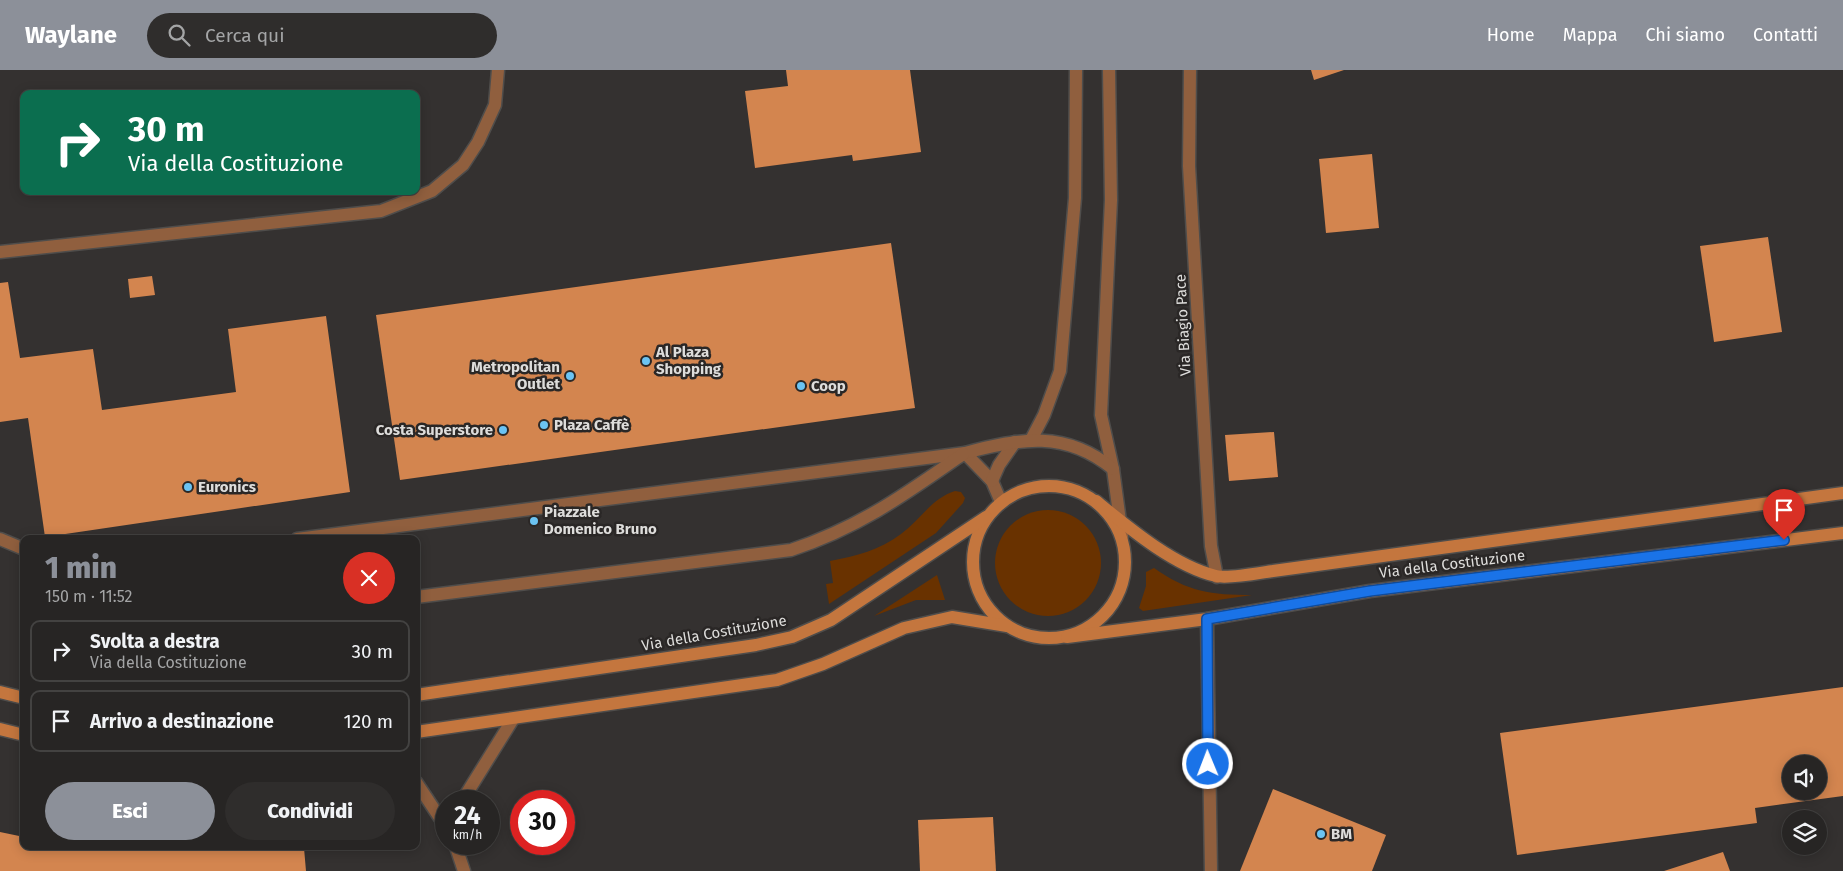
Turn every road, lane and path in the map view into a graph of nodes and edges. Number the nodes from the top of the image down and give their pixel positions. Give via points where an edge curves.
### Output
1 (498, 70) edge
2 (1076, 70) edge
3 (1109, 70) edge
4 (1190, 70) edge
5 (5, 251) edge
6 (1031, 440) junction
7 (1015, 442) junction
8 (965, 453) junction
9 (1113, 469) junction
10 (992, 481) junction
11 (1843, 493) edge
12 (1096, 501) junction
13 (1000, 502) junction
14 (986, 517) junction
15 (1120, 521) junction
16 (1843, 533) edge
17 (358, 534) edge
18 (1122, 536) junction
19 (0, 539) edge
20 (20, 547) edge
21 (1218, 577) junction
22 (420, 596) edge
23 (1207, 619) junction
24 (1007, 626) junction
25 (1067, 636) junction
26 (0, 692) edge
27 (420, 694) edge
28 (20, 697) edge
29 (513, 718) junction
30 (0, 729) edge
31 (420, 731) edge
32 (20, 734) edge
33 (420, 788) edge
34 (469, 790) edge
35 (435, 810) edge
36 (459, 855) edge
37 (464, 871) edge
38 (1210, 871) edge

1 - 5 street via 495,105 464,164 432,191 381,211
2 - 6 street via 1075,198 1060,371
3 - 9 street via 1110,200 1101,415
4 - 21 street, Via Biagio Pace via 1190,176 1211,546
6 - 7 street
6 - 9 street via 1080,447
7 - 8 street
7 - 10 street
8 - 10 street
8 - 17 street
8 - 22 street via 876,513 827,538 791,550
9 - 15 street
10 - 13 street
11 - 21 main road, Via della Costituzione
12 - 13 main road via 1078,491 1059,486 1038,486 1018,491
12 - 15 main road, Via della Costituzione
12 - 18 main road via 1112,517
13 - 14 main road
14 - 24 main road via 972,555 974,575 980,595
14 - 27 main road, Via della Costituzione via 831,620 792,637
15 - 18 street
15 - 21 main road, Via della Costituzione via 1185,563
16 - 23 main road, Via della Costituzione via 1370,591
18 - 25 main road via 1125,572 1117,599 1104,616 1087,629
19 - 20 street
23 - 25 main road, Via della Costituzione
23 - 38 street
24 - 25 main road via 1026,635 1046,638
24 - 29 main road via 952,617 904,628 778,680
26 - 28 main road
29 - 31 main road
29 - 34 street
30 - 32 main road
33 - 35 street
36 - 37 street

